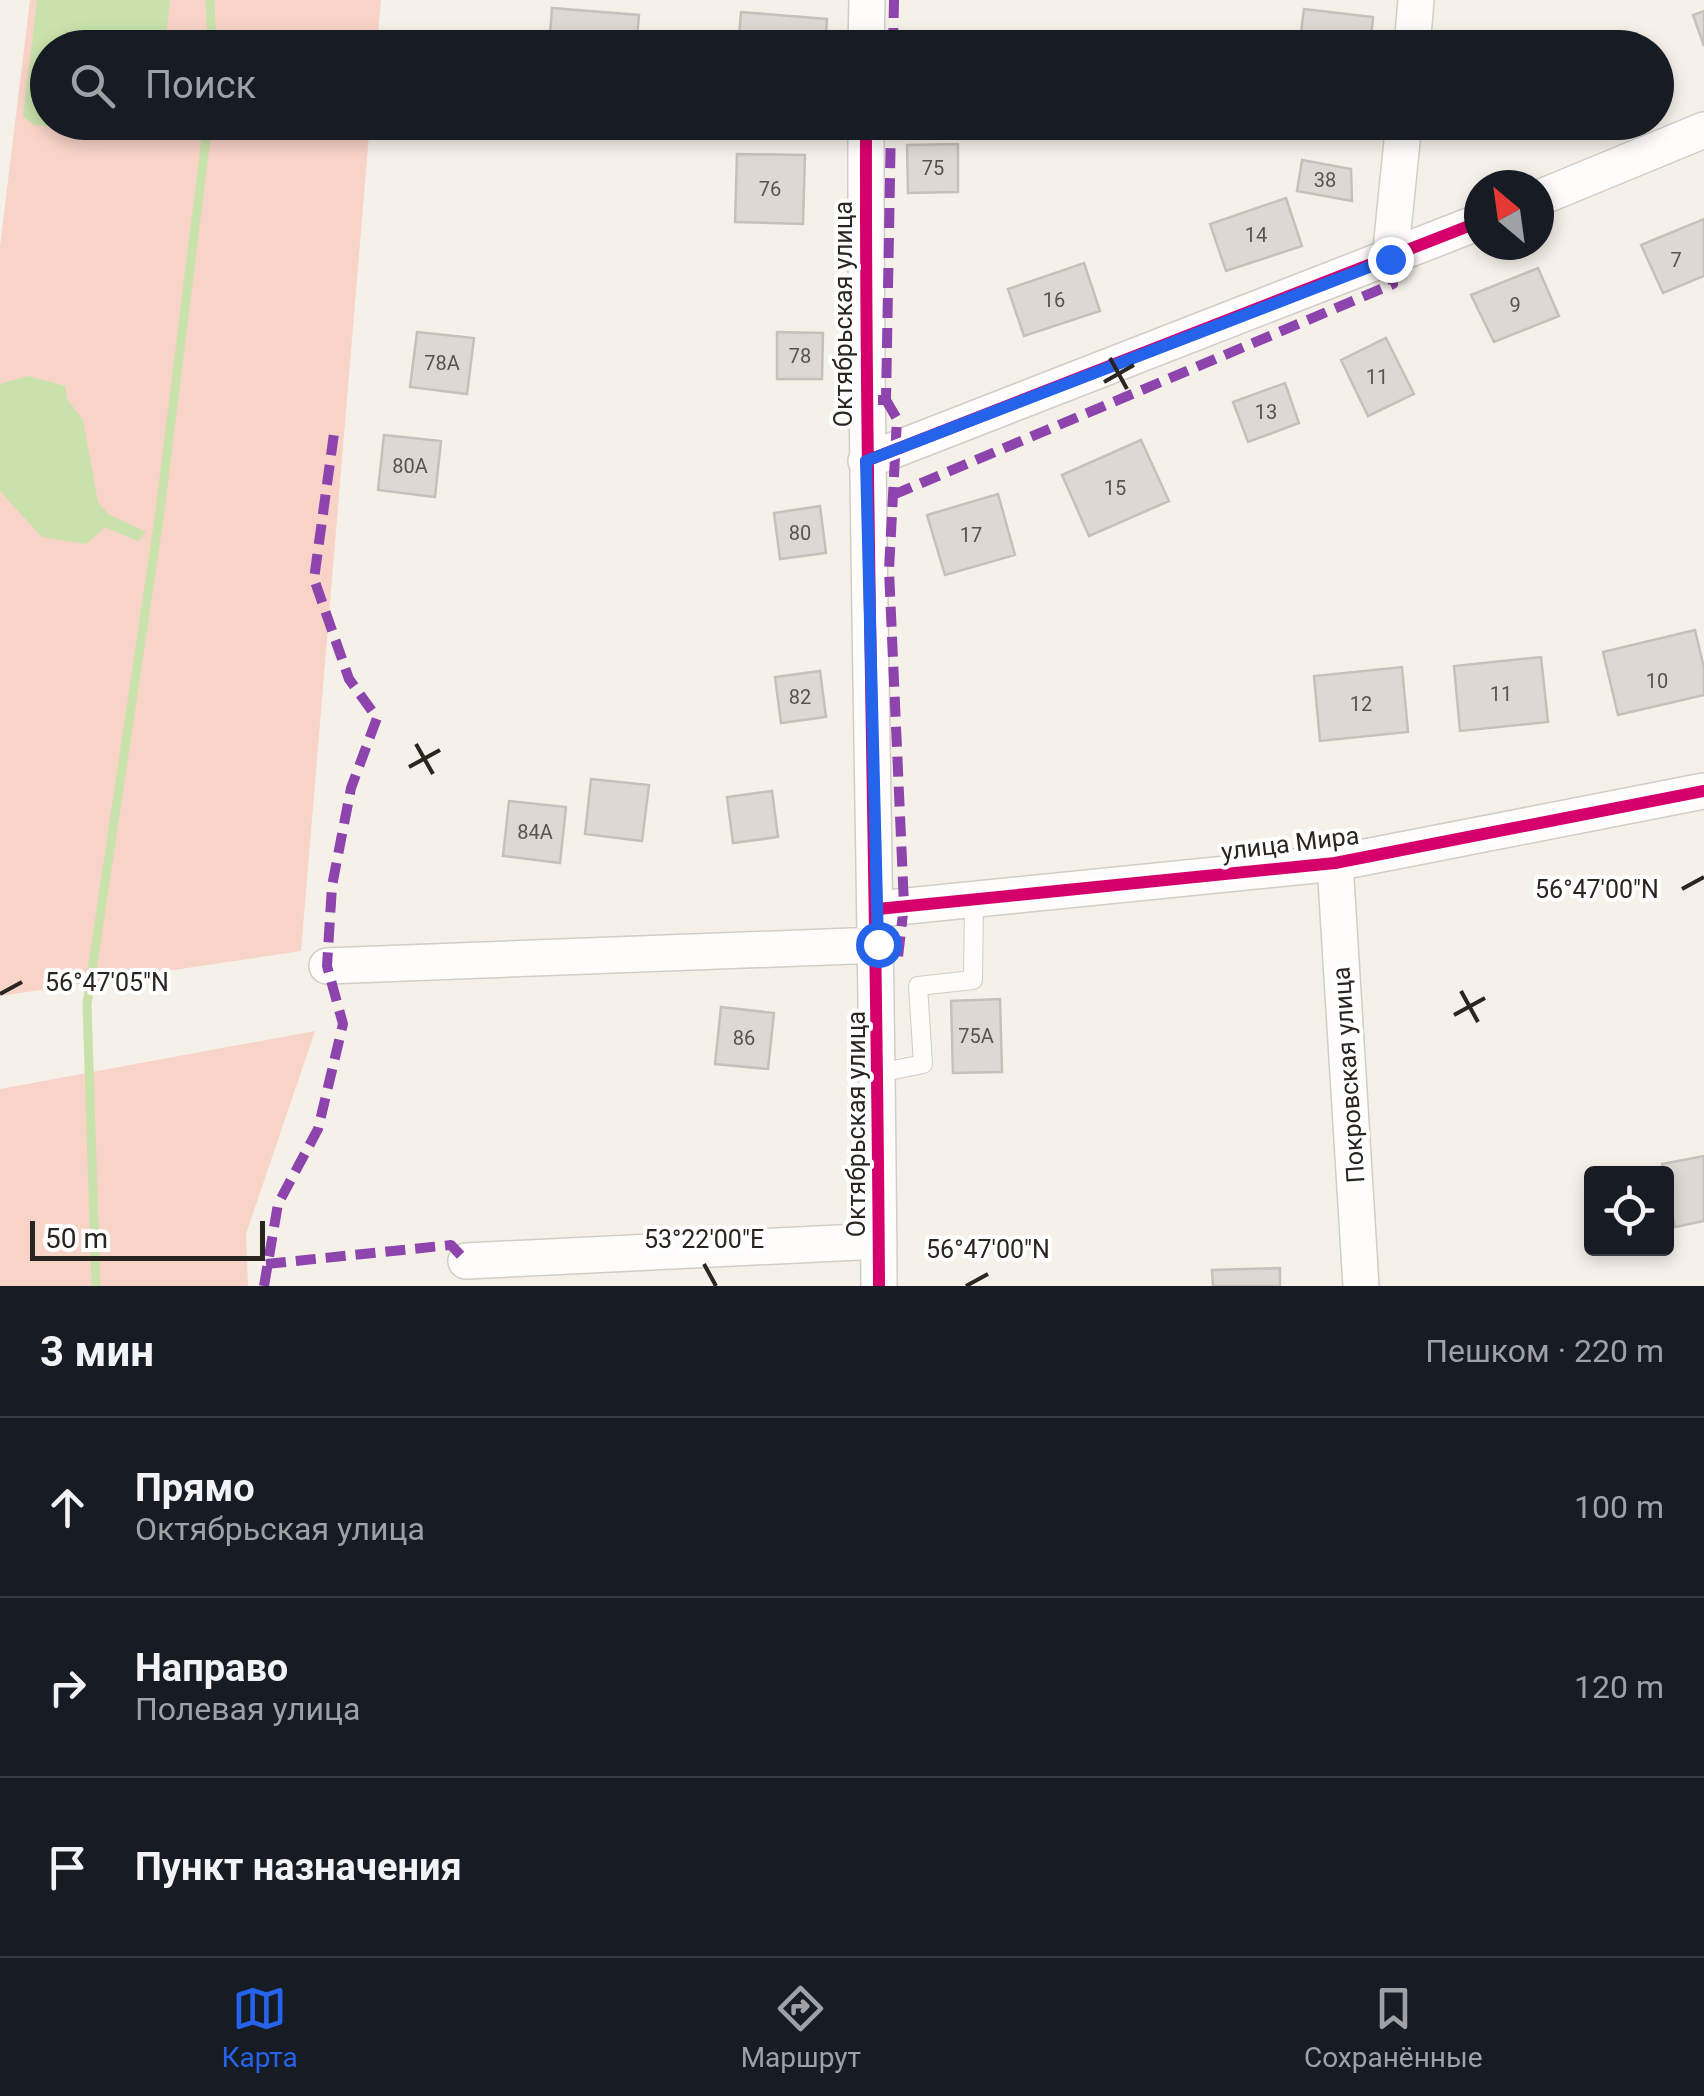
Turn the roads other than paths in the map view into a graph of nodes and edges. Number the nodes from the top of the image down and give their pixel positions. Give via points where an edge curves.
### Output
1 (866, 0) edge
2 (1416, 0) edge
3 (866, 30) edge
4 (1414, 30) edge
5 (1704, 130) edge
6 (866, 140) edge
7 (1402, 140) edge
8 (1554, 192) edge
9 (1464, 228) edge
10 (1390, 259) junction
11 (866, 461) junction
12 (1704, 791) edge
13 (1334, 863) junction
14 (974, 900) junction
15 (878, 908) junction
16 (878, 944) junction
17 (327, 966) dead end
18 (880, 1072) junction
19 (879, 1241) junction
20 (466, 1261) dead end
21 (879, 1286) edge
22 (1361, 1286) edge

1 - 3 street
2 - 4 street
5 - 8 street
6 - 11 street, Октябрьская улица
7 - 10 street
9 - 10 street
10 - 11 street
11 - 15 street, Октябрьская улица
12 - 13 street, улица Мира
13 - 14 street, улица Мира
13 - 22 street, Покровская улица
14 - 15 street, улица Мира
14 - 18 lane via 973,980 918,986 923,1064
15 - 16 street, Октябрьская улица
16 - 17 street
16 - 18 street, Октябрьская улица
18 - 19 street, Октябрьская улица
19 - 20 street
19 - 21 street, Октябрьская улица

